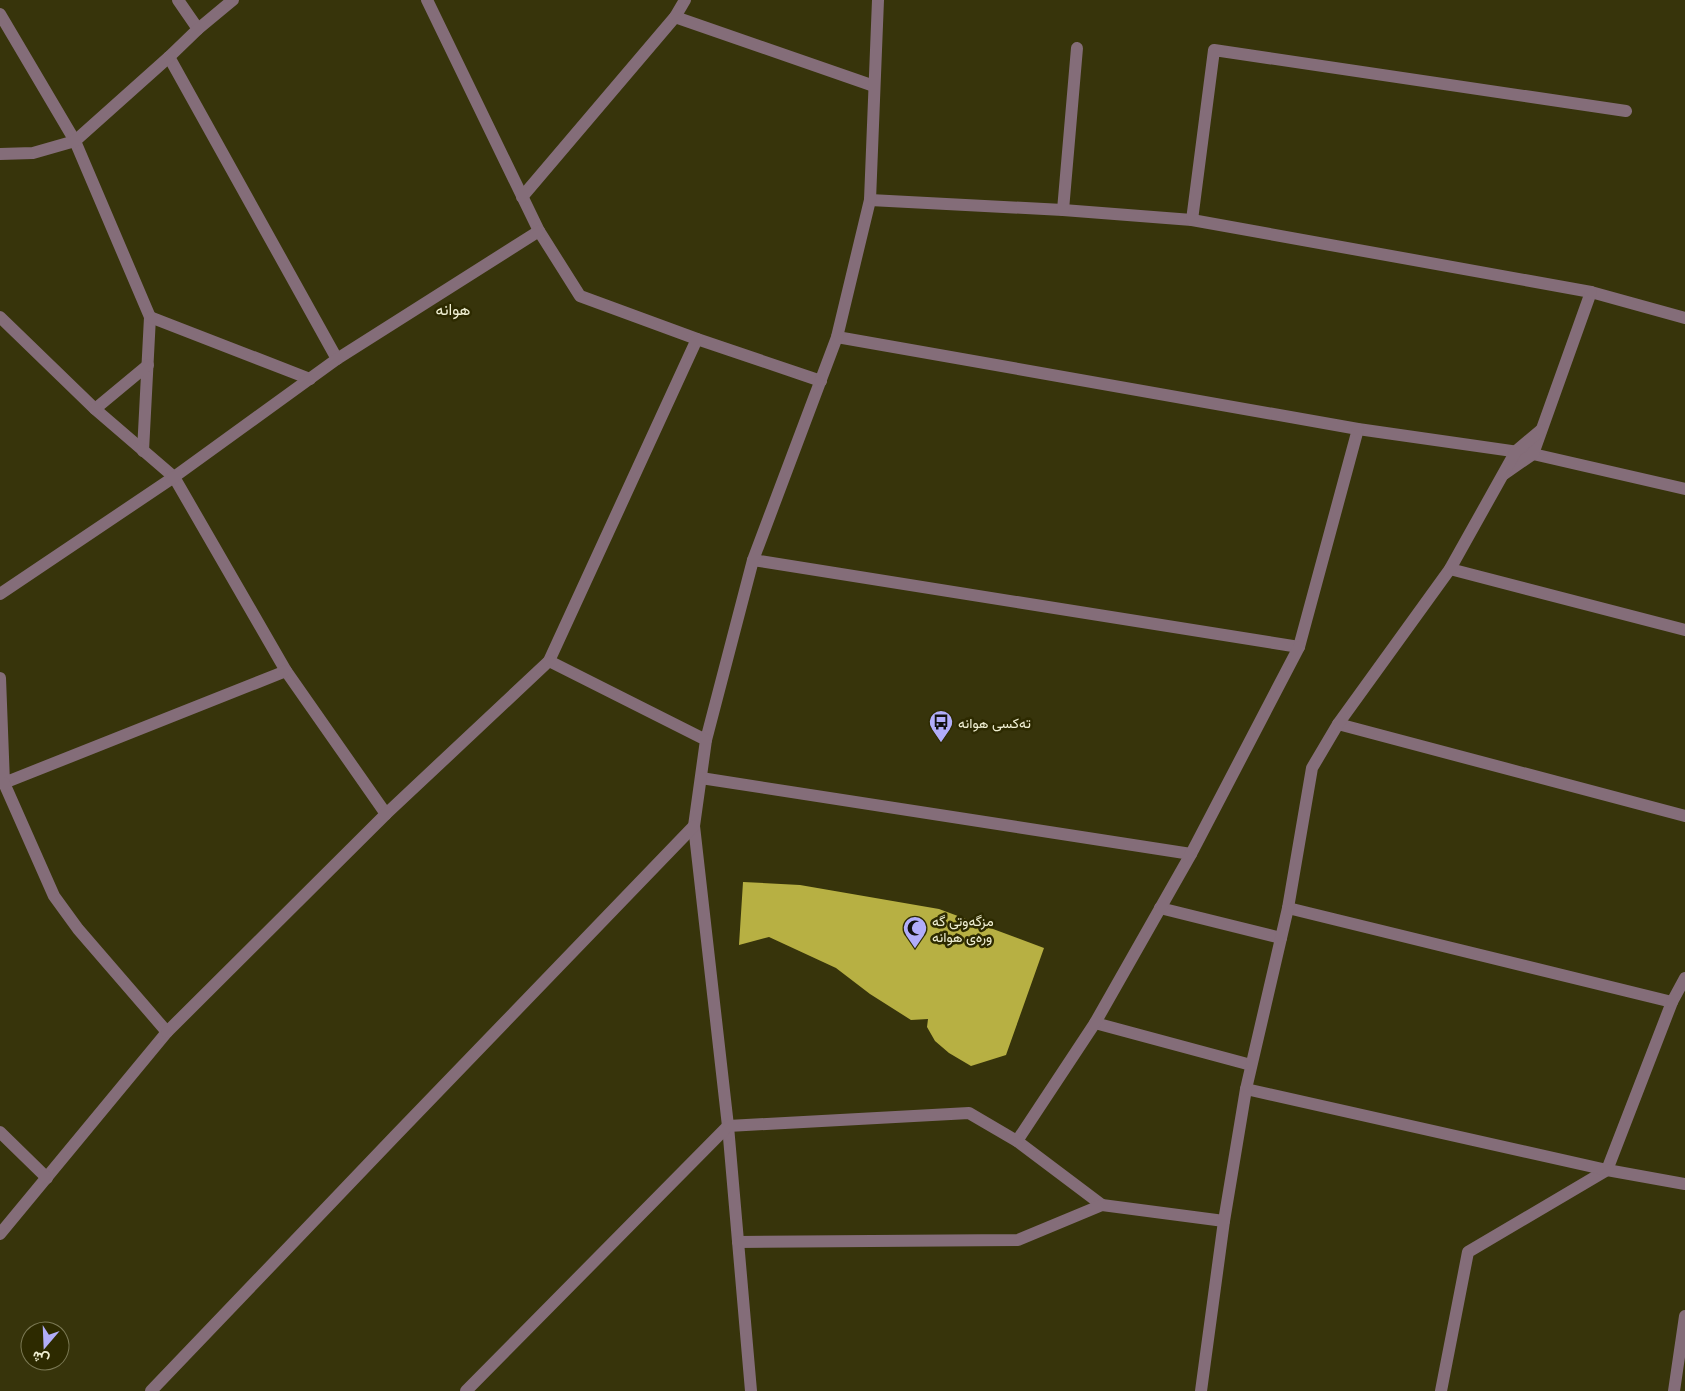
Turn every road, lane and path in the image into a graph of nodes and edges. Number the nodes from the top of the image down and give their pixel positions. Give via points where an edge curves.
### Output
1 (178, 0) edge
2 (233, 0) edge
3 (428, 0) edge
4 (685, 0) edge
5 (878, 0) edge
6 (0, 14) edge
7 (675, 16) junction
8 (198, 28) junction
9 (1077, 48) dead end
10 (170, 57) junction
11 (874, 86) junction
12 (1626, 110) dead end
13 (75, 141) junction
14 (0, 154) edge
15 (522, 197) junction
16 (870, 200) junction
17 (1063, 210) junction
18 (1192, 220) junction
19 (539, 231) junction
20 (1591, 292) junction
21 (0, 317) edge
22 (150, 317) junction
23 (1685, 318) edge
24 (837, 337) junction
25 (697, 339) junction
26 (337, 359) junction
27 (148, 365) junction
28 (310, 379) junction
29 (822, 381) junction
30 (95, 409) junction
31 (1358, 429) junction
32 (1541, 430) junction
33 (143, 451) junction
34 (1516, 451) junction
35 (1533, 454) junction
36 (1502, 476) junction
37 (174, 477) junction
38 (1685, 489) edge
39 (753, 560) junction
40 (1450, 568) junction
41 (0, 594) edge
42 (1685, 630) edge
43 (1299, 647) junction
44 (549, 662) junction
45 (286, 671) junction
46 (0, 678) edge
47 (1338, 724) junction
48 (706, 740) junction
49 (701, 778) junction
50 (2, 783) edge
51 (386, 814) junction
52 (1685, 816) edge
53 (694, 826) junction
54 (1191, 854) junction
55 (1160, 908) junction
56 (1288, 908) junction
57 (1281, 938) junction
58 (1685, 978) edge
59 (1672, 1002) junction
60 (1095, 1023) junction
61 (167, 1032) junction
62 (1251, 1065) junction
63 (1246, 1089) junction
64 (728, 1126) junction
65 (0, 1132) edge
66 (1017, 1141) junction
67 (1607, 1170) junction
68 (47, 1178) junction
69 (1685, 1184) edge
70 (1102, 1205) junction
71 (1224, 1221) junction
72 (0, 1234) edge
73 (738, 1242) junction
74 (1685, 1316) edge
75 (151, 1391) edge
76 (466, 1391) edge
77 (750, 1391) edge
78 (1201, 1391) edge
79 (1441, 1391) edge
80 (1674, 1391) edge

1 - 8 street
2 - 8 street
3 - 15 street
4 - 7 street
5 - 11 street
6 - 13 street
7 - 11 street
7 - 15 street
8 - 10 street
9 - 17 street
10 - 13 street
10 - 26 street
11 - 16 street
12 - 18 street via 1214,50
13 - 14 street via 33,153
13 - 22 street
15 - 19 street
16 - 17 street
16 - 24 street
17 - 18 street
18 - 20 street
19 - 25 street via 580,296
19 - 26 street
20 - 23 street
20 - 32 street
21 - 30 street
22 - 27 street
22 - 28 street
24 - 29 street
24 - 31 street
25 - 29 street
25 - 44 street
26 - 28 street
27 - 30 street
27 - 33 street
28 - 37 street
29 - 39 street
30 - 33 street
31 - 34 street
31 - 43 street
32 - 34 street
32 - 35 street
33 - 37 street
34 - 35 street
34 - 36 street
35 - 36 street
35 - 38 street
36 - 40 street
37 - 41 street
37 - 45 street
39 - 43 street
39 - 48 street
40 - 42 street
40 - 47 street
43 - 54 street
44 - 48 street
44 - 51 street
45 - 50 street
45 - 51 street
46 - 50 street
47 - 52 street
47 - 56 street via 1312,768
48 - 49 street
49 - 53 street
49 - 54 street
50 - 61 street via 54,896 78,929
51 - 61 street
53 - 64 street
53 - 75 street
54 - 55 street
55 - 57 street
55 - 60 street
56 - 57 street
56 - 59 street
57 - 62 street
58 - 59 street
59 - 67 street
60 - 62 street
60 - 66 street
61 - 68 street
62 - 63 street
63 - 67 street
63 - 71 street
64 - 66 street via 969,1113
64 - 73 street
64 - 76 street
65 - 68 street
66 - 70 street
67 - 69 street
67 - 79 street via 1468,1252
68 - 72 street
70 - 71 street
70 - 73 street via 1018,1240
71 - 78 street
73 - 77 street
74 - 80 street

